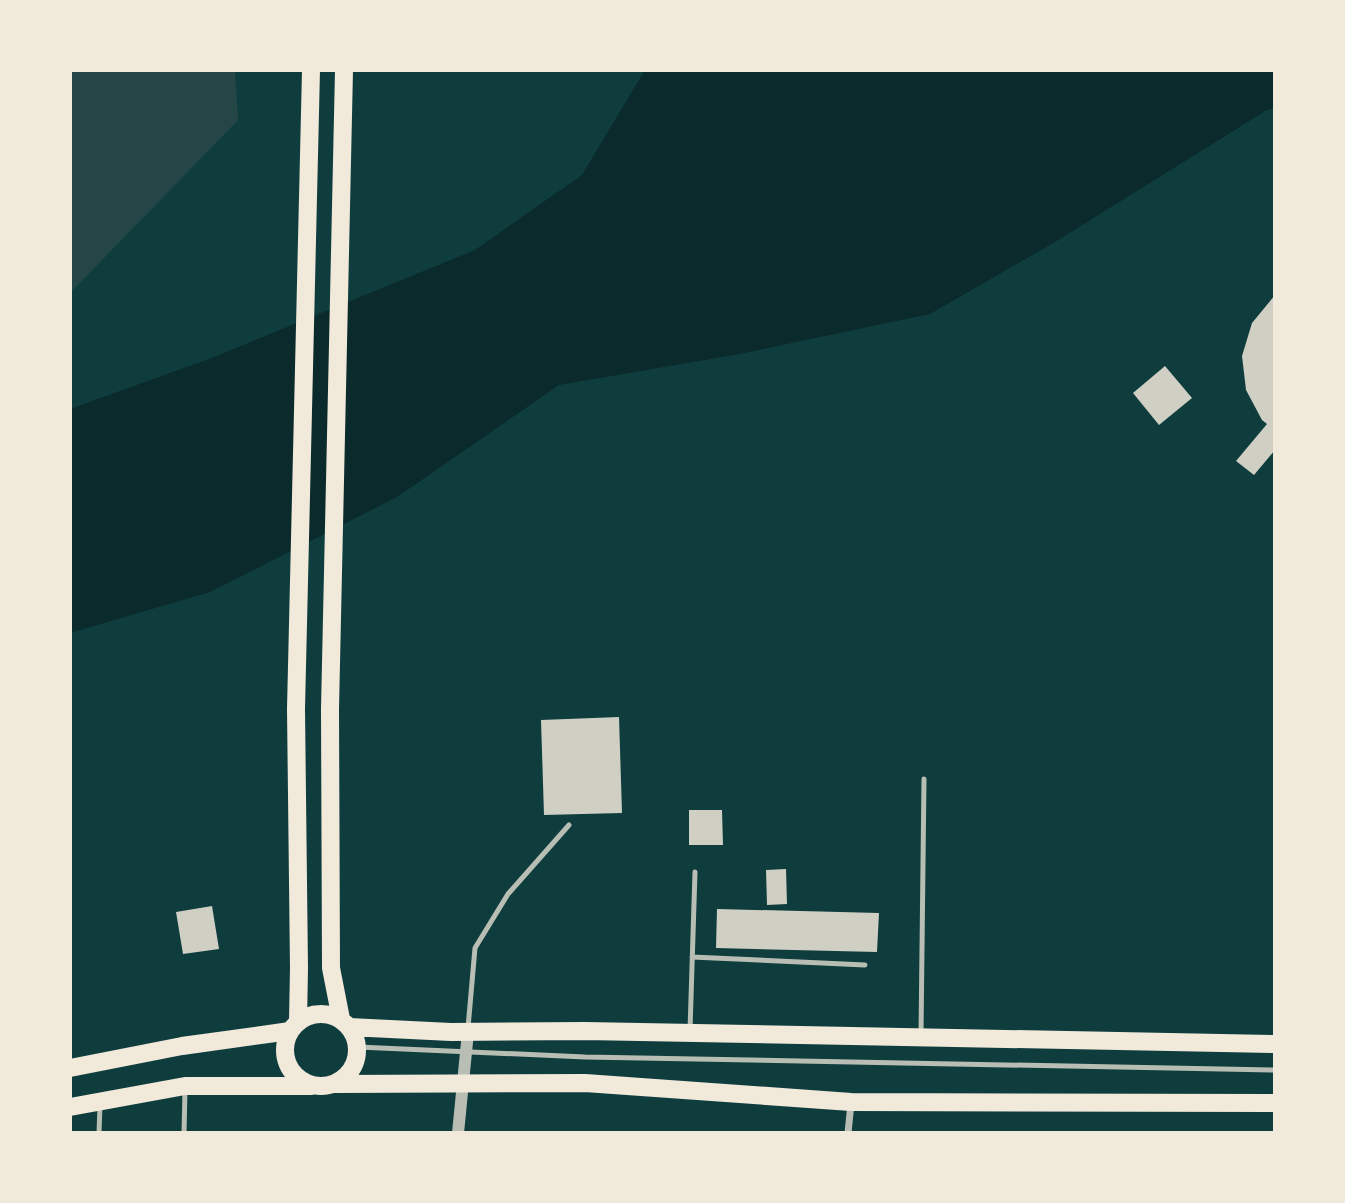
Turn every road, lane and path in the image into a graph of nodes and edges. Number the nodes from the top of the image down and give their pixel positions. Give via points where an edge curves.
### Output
1 (311, 70) edge
2 (344, 70) edge
3 (924, 779) dead end
4 (569, 825) dead end
5 (695, 872) dead end
6 (692, 957) junction
7 (865, 965) dead end
8 (345, 1023) junction
9 (294, 1027) junction
10 (468, 1032) junction
11 (690, 1033) junction
12 (920, 1037) junction
13 (1275, 1044) edge
14 (358, 1047) junction
15 (466, 1052) junction
16 (70, 1068) edge
17 (1275, 1070) edge
18 (462, 1083) junction
19 (335, 1084) junction
20 (185, 1086) junction
21 (312, 1086) junction
22 (100, 1102) junction
23 (852, 1102) junction
24 (1275, 1103) edge
25 (70, 1107) edge
26 (99, 1133) edge
27 (184, 1133) edge
28 (458, 1133) edge
29 (848, 1133) edge

1 - 9 main road via 296,709 299,968
2 - 8 main road via 330,709 331,968
3 - 12 lane
4 - 10 lane via 508,894 475,948
5 - 6 lane
6 - 7 lane
6 - 11 lane
8 - 9 main road via 318,1014
8 - 10 main road
8 - 14 main road
9 - 16 main road
9 - 21 main road via 285,1041 287,1064 293,1074
10 - 11 main road
10 - 15 street
11 - 12 main road
12 - 13 main road
14 - 15 lane
14 - 19 main road via 352,1070
15 - 17 lane
15 - 18 street
18 - 19 main road
18 - 23 main road via 585,1083
18 - 28 street
19 - 21 main road
20 - 21 main road
20 - 22 main road
20 - 27 lane
22 - 25 main road
22 - 26 lane
23 - 24 main road
23 - 29 street

